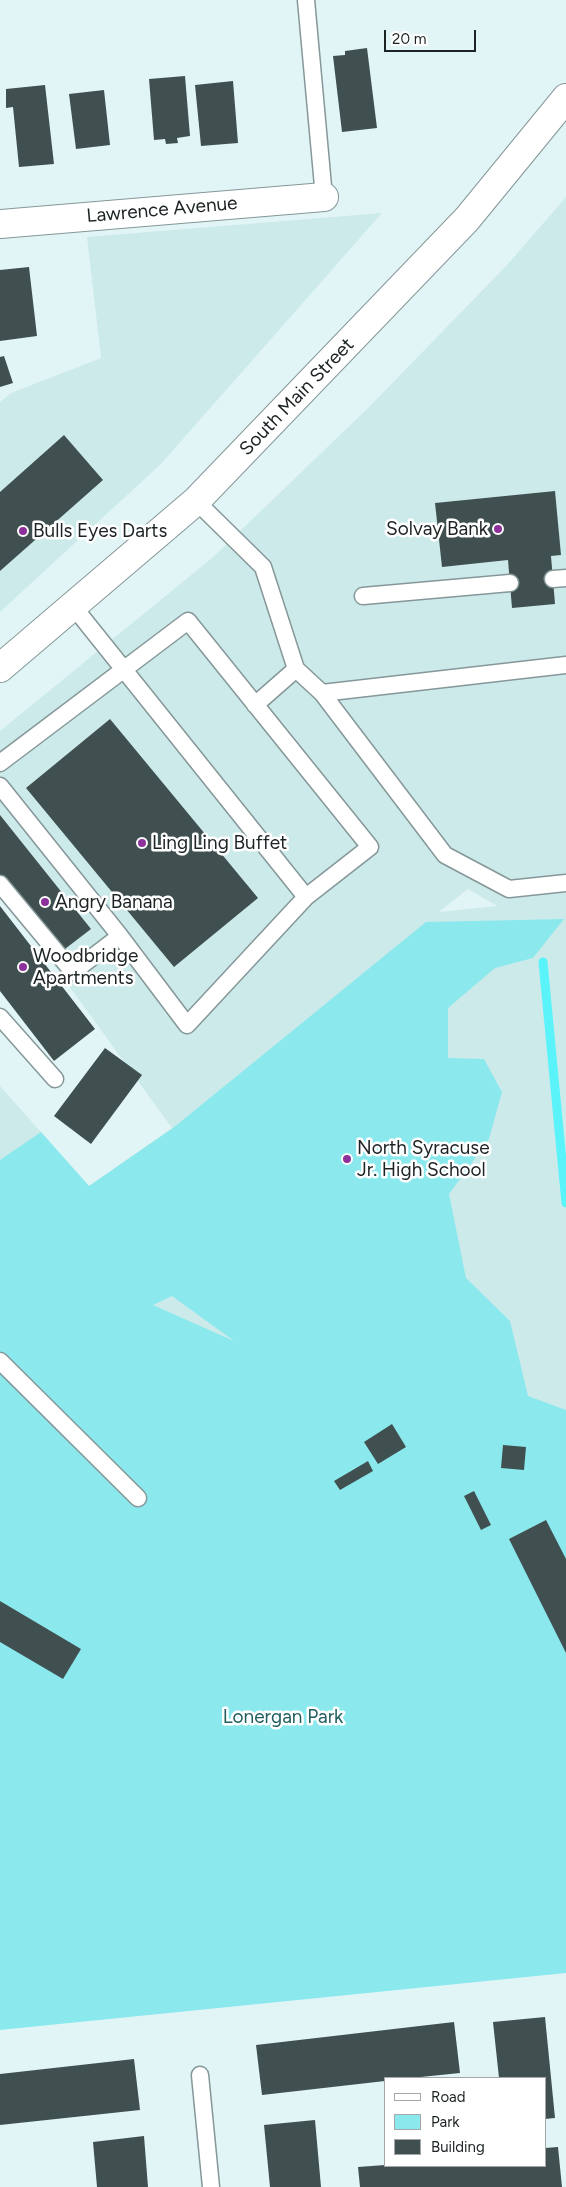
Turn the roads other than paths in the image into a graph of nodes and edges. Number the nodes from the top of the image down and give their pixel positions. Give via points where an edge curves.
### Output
1 (306, 0) edge
2 (566, 98) edge
3 (324, 197) joint
4 (0, 224) edge
5 (196, 502) junction
6 (510, 583) dead end
7 (363, 596) dead end
8 (73, 606) junction
9 (566, 665) edge
10 (0, 668) edge
11 (296, 669) junction
12 (124, 671) junction
13 (322, 693) junction
14 (255, 705) junction
15 (0, 763) edge
16 (0, 786) edge
17 (566, 883) edge
18 (0, 884) edge
19 (306, 898) junction
20 (120, 936) junction
21 (0, 1018) edge
22 (55, 1079) dead end
23 (0, 1361) edge
24 (138, 1498) dead end
25 (200, 2075) dead end
26 (211, 2187) edge

1 - 3 lane
2 - 5 main road, South Main Street via 467,219
3 - 4 main road, Lawrence Avenue
5 - 8 main road, South Main Street
5 - 11 lane via 263,567
6 - 7 lane
8 - 10 main road, South Main Street
8 - 12 lane
9 - 13 lane
11 - 13 lane
11 - 14 lane
12 - 14 lane via 188,621
12 - 15 lane
12 - 19 lane
13 - 17 lane via 445,855 508,889
14 - 19 lane via 370,847
16 - 20 lane
18 - 20 lane via 73,972
19 - 20 lane via 187,1025
21 - 22 lane
23 - 24 lane
25 - 26 lane

